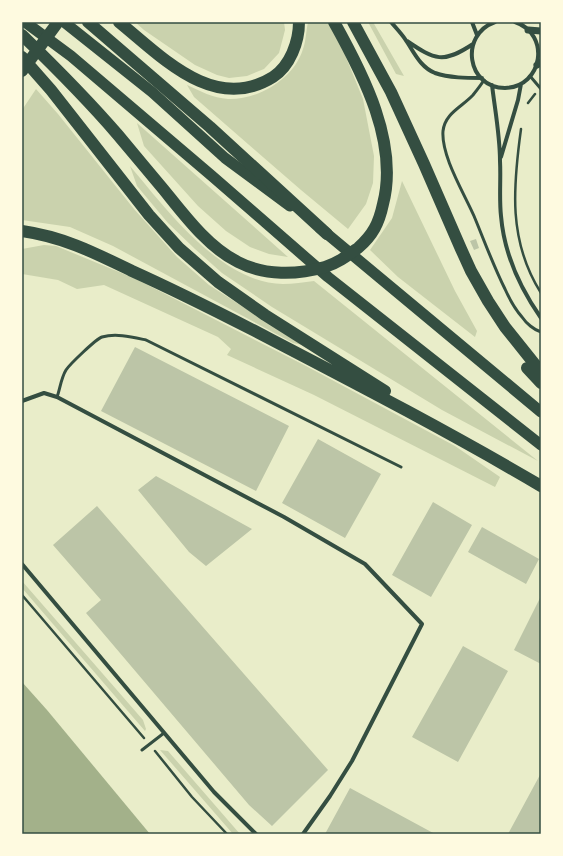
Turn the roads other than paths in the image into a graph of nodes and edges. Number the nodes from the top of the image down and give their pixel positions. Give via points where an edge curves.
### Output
1 (25, 22) edge
2 (58, 22) edge
3 (64, 22) edge
4 (119, 22) edge
5 (299, 22) edge
6 (334, 22) edge
7 (353, 22) edge
8 (391, 22) edge
9 (472, 22) edge
10 (495, 22) edge
11 (515, 22) edge
12 (89, 23) edge
13 (528, 30) junction
14 (541, 31) edge
15 (22, 35) edge
16 (477, 35) junction
17 (405, 40) junction
18 (473, 44) junction
19 (22, 57) edge
20 (539, 63) edge
21 (22, 71) edge
22 (530, 76) junction
23 (483, 79) junction
24 (520, 84) junction
25 (492, 85) junction
26 (540, 88) edge
27 (500, 160) junction
28 (424, 164) junction
29 (22, 231) edge
30 (327, 234) junction
31 (541, 318) edge
32 (541, 332) edge
33 (541, 372) edge
34 (541, 383) edge
35 (57, 397) junction
36 (22, 401) edge
37 (541, 412) edge
38 (452, 434) junction
39 (541, 445) edge
40 (401, 466) dead end
41 (541, 486) edge
42 (22, 564) edge
43 (164, 732) junction
44 (142, 750) dead end
45 (256, 834) edge
46 (303, 834) edge

1 - 39 highway via 71,56 328,277
2 - 21 highway
3 - 30 highway via 152,92 225,158
4 - 5 highway via 187,76 203,84 233,89 256,85 277,74 296,44
6 - 15 highway via 355,61 379,119 388,166 386,195 379,221 367,240 344,259 317,269 281,273 259,270 238,262 196,230 108,123
7 - 28 highway via 391,92
8 - 17 street
9 - 16 street
10 - 16 street via 486,26
11 - 13 street
12 - 30 highway via 210,127
13 - 14 street
13 - 20 street via 538,46
16 - 18 street
17 - 18 street via 436,58 448,58
17 - 23 street via 426,68 436,73
18 - 23 street via 472,63
19 - 38 highway via 144,209 179,248 218,282 265,315
20 - 22 street
22 - 24 street
22 - 26 lane
23 - 25 street
23 - 32 lane via 473,95 447,119 443,130 444,142 495,270 522,317
24 - 25 street via 506,88
24 - 27 street via 518,100
25 - 27 street
27 - 31 street via 501,216 509,255 522,286
28 - 33 highway via 461,249 488,301
28 - 34 highway via 461,260 486,309
29 - 38 highway via 63,240 86,249 197,301
30 - 37 highway
35 - 36 street via 44,393
35 - 40 lane via 65,371 101,337 125,336 146,340
35 - 46 street via 284,517 365,564 422,624 352,761
38 - 41 highway
42 - 43 street
43 - 44 lane
43 - 45 street via 214,792

